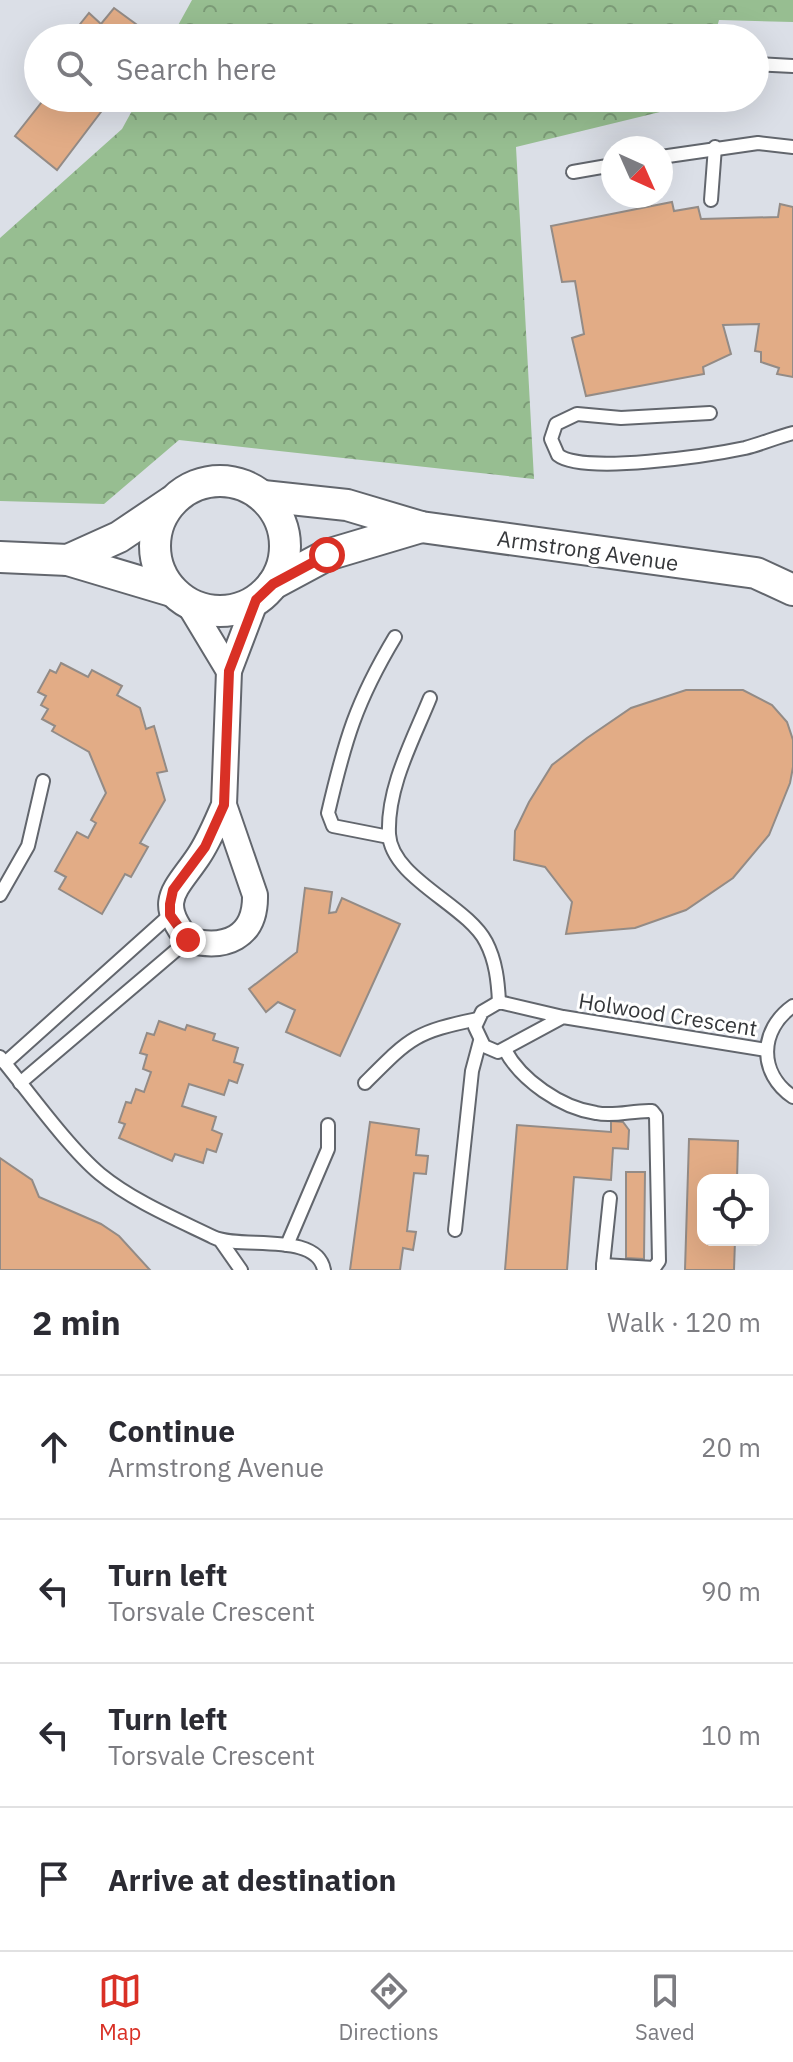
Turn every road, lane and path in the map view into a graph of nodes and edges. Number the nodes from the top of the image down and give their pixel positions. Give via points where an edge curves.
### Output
1 (769, 65) edge
2 (793, 66) edge
3 (715, 147) junction
4 (793, 147) edge
5 (673, 155) edge
6 (601, 167) edge
7 (573, 172) dead end
8 (711, 200) dead end
9 (710, 413) dead end
10 (793, 433) edge
11 (263, 496) junction
12 (174, 500) junction
13 (421, 527) junction
14 (0, 557) edge
15 (68, 560) junction
16 (793, 563) edge
17 (756, 573) junction
18 (793, 590) edge
19 (265, 592) junction
20 (180, 597) junction
21 (395, 637) dead end
22 (229, 671) junction
23 (430, 698) dead end
24 (43, 781) dead end
25 (224, 805) junction
26 (389, 837) junction
27 (0, 895) edge
28 (170, 915) junction
29 (188, 940) junction
30 (499, 1002) junction
31 (793, 1006) edge
32 (563, 1017) junction
33 (478, 1019) junction
34 (480, 1041) junction
35 (505, 1050) junction
36 (766, 1050) junction
37 (2, 1060) edge
38 (20, 1083) junction
39 (365, 1083) dead end
40 (793, 1097) edge
41 (328, 1125) dead end
42 (610, 1198) dead end
43 (455, 1230) dead end
44 (220, 1240) junction
45 (287, 1245) junction
46 (603, 1268) edge
47 (241, 1270) edge
48 (324, 1270) edge

1 - 2 lane
3 - 4 lane
3 - 5 lane
3 - 8 lane
6 - 7 lane
9 - 10 lane via 621,418 577,414 556,424 551,439 558,455 572,462 653,461 708,455
11 - 12 street, Armstrong Avenue via 225,481 197,485
11 - 13 street, Armstrong Avenue via 347,505
11 - 19 street via 280,518 286,545 280,572
12 - 15 street, Armstrong Avenue via 119,537
12 - 20 street via 159,524 155,552 158,566
13 - 17 street, Armstrong Avenue
13 - 19 street, Armstrong Avenue via 337,551
14 - 15 street, Armstrong Avenue
15 - 20 street, Armstrong Avenue
16 - 17 street, Armstrong Avenue
17 - 18 street, Armstrong Avenue
19 - 20 street, Armstrong Avenue via 230,611 201,609
19 - 22 street
20 - 22 street
21 - 26 lane via 364,688 347,732 328,813 333,826
22 - 25 street
23 - 26 lane via 398,777
24 - 27 lane via 28,846
25 - 28 street via 205,847 173,890
25 - 29 street via 255,907 247,926 227,943
26 - 30 lane via 415,876 464,914 483,937 497,972
28 - 29 street
28 - 37 lane
29 - 38 lane
30 - 32 lane, Holwood Crescent
30 - 33 lane
31 - 36 lane via 770,1031
32 - 35 lane, Holwood Crescent
32 - 36 lane, Holwood Crescent
33 - 34 lane
33 - 39 lane via 423,1032
34 - 35 lane via 490,1051
34 - 43 lane via 473,1059
35 - 46 lane via 522,1074 569,1105 594,1113 652,1111 656,1116 659,1261 647,1268
36 - 40 lane via 773,1078
37 - 38 lane
38 - 44 lane via 100,1174
41 - 45 lane via 328,1149
42 - 46 lane
44 - 45 lane
44 - 47 lane
45 - 48 lane via 315,1255

